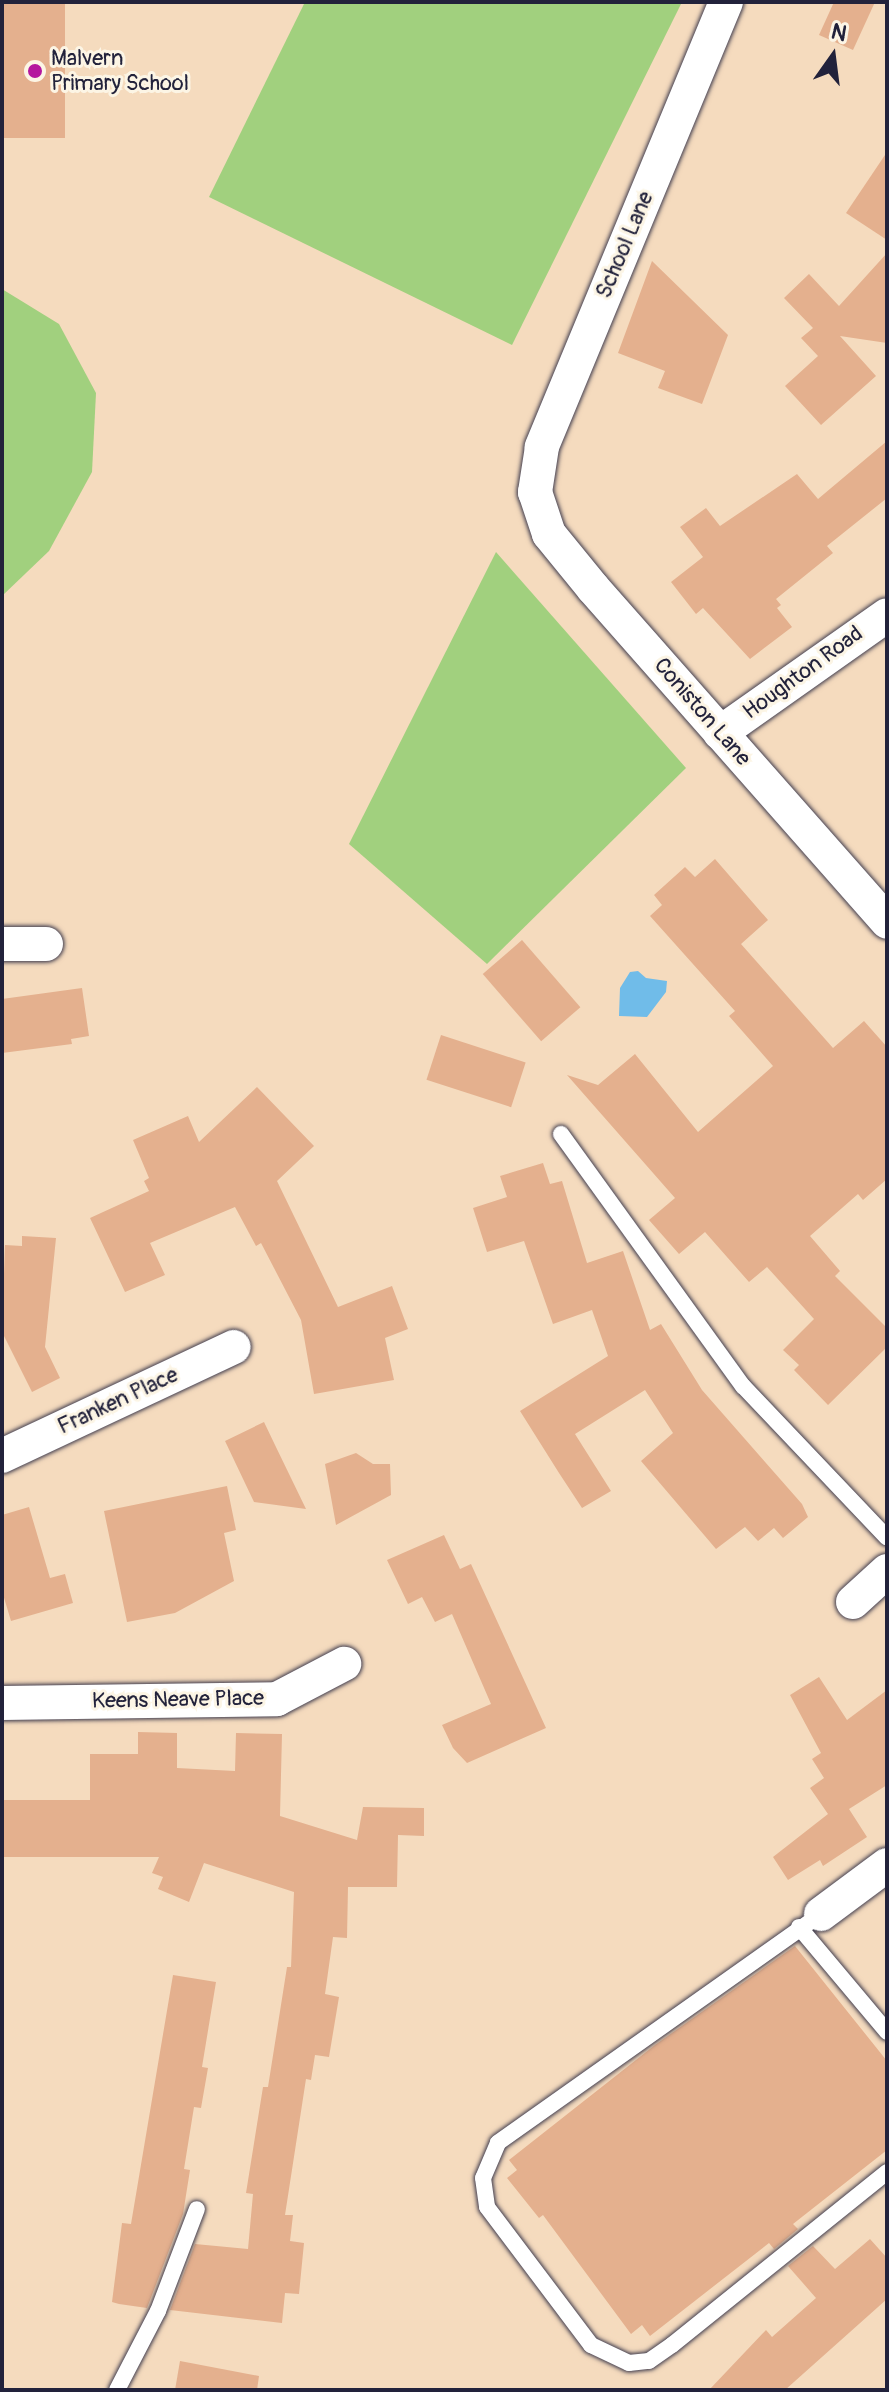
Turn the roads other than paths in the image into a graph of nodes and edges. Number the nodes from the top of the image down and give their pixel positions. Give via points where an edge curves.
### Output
1 (726, 2) edge
2 (535, 492) joint
3 (887, 615) edge
4 (720, 733) junction
5 (887, 922) edge
6 (2, 944) edge
7 (46, 944) dead end
8 (561, 1134) dead end
9 (234, 1347) dead end
10 (2, 1456) edge
11 (887, 1538) edge
12 (887, 1571) edge
13 (853, 1602) dead end
14 (344, 1664) dead end
15 (2, 1703) edge
16 (887, 1865) edge
17 (810, 1921) junction
18 (887, 2032) edge
19 (887, 2172) edge
20 (197, 2209) dead end
21 (117, 2390) edge

1 - 2 street, School Lane via 542,447
2 - 4 street, Coniston Lane via 549,534
3 - 4 street, Houghton Road
4 - 5 street, Coniston Lane
6 - 7 street
8 - 11 lane via 743,1386
9 - 10 street, Franken Place
12 - 13 street
14 - 15 street, Keens Neave Place via 277,1699
16 - 17 street
17 - 18 lane
17 - 19 lane via 498,2143 483,2178 487,2207 591,2345 629,2363 649,2361 672,2345
20 - 21 lane via 158,2311

